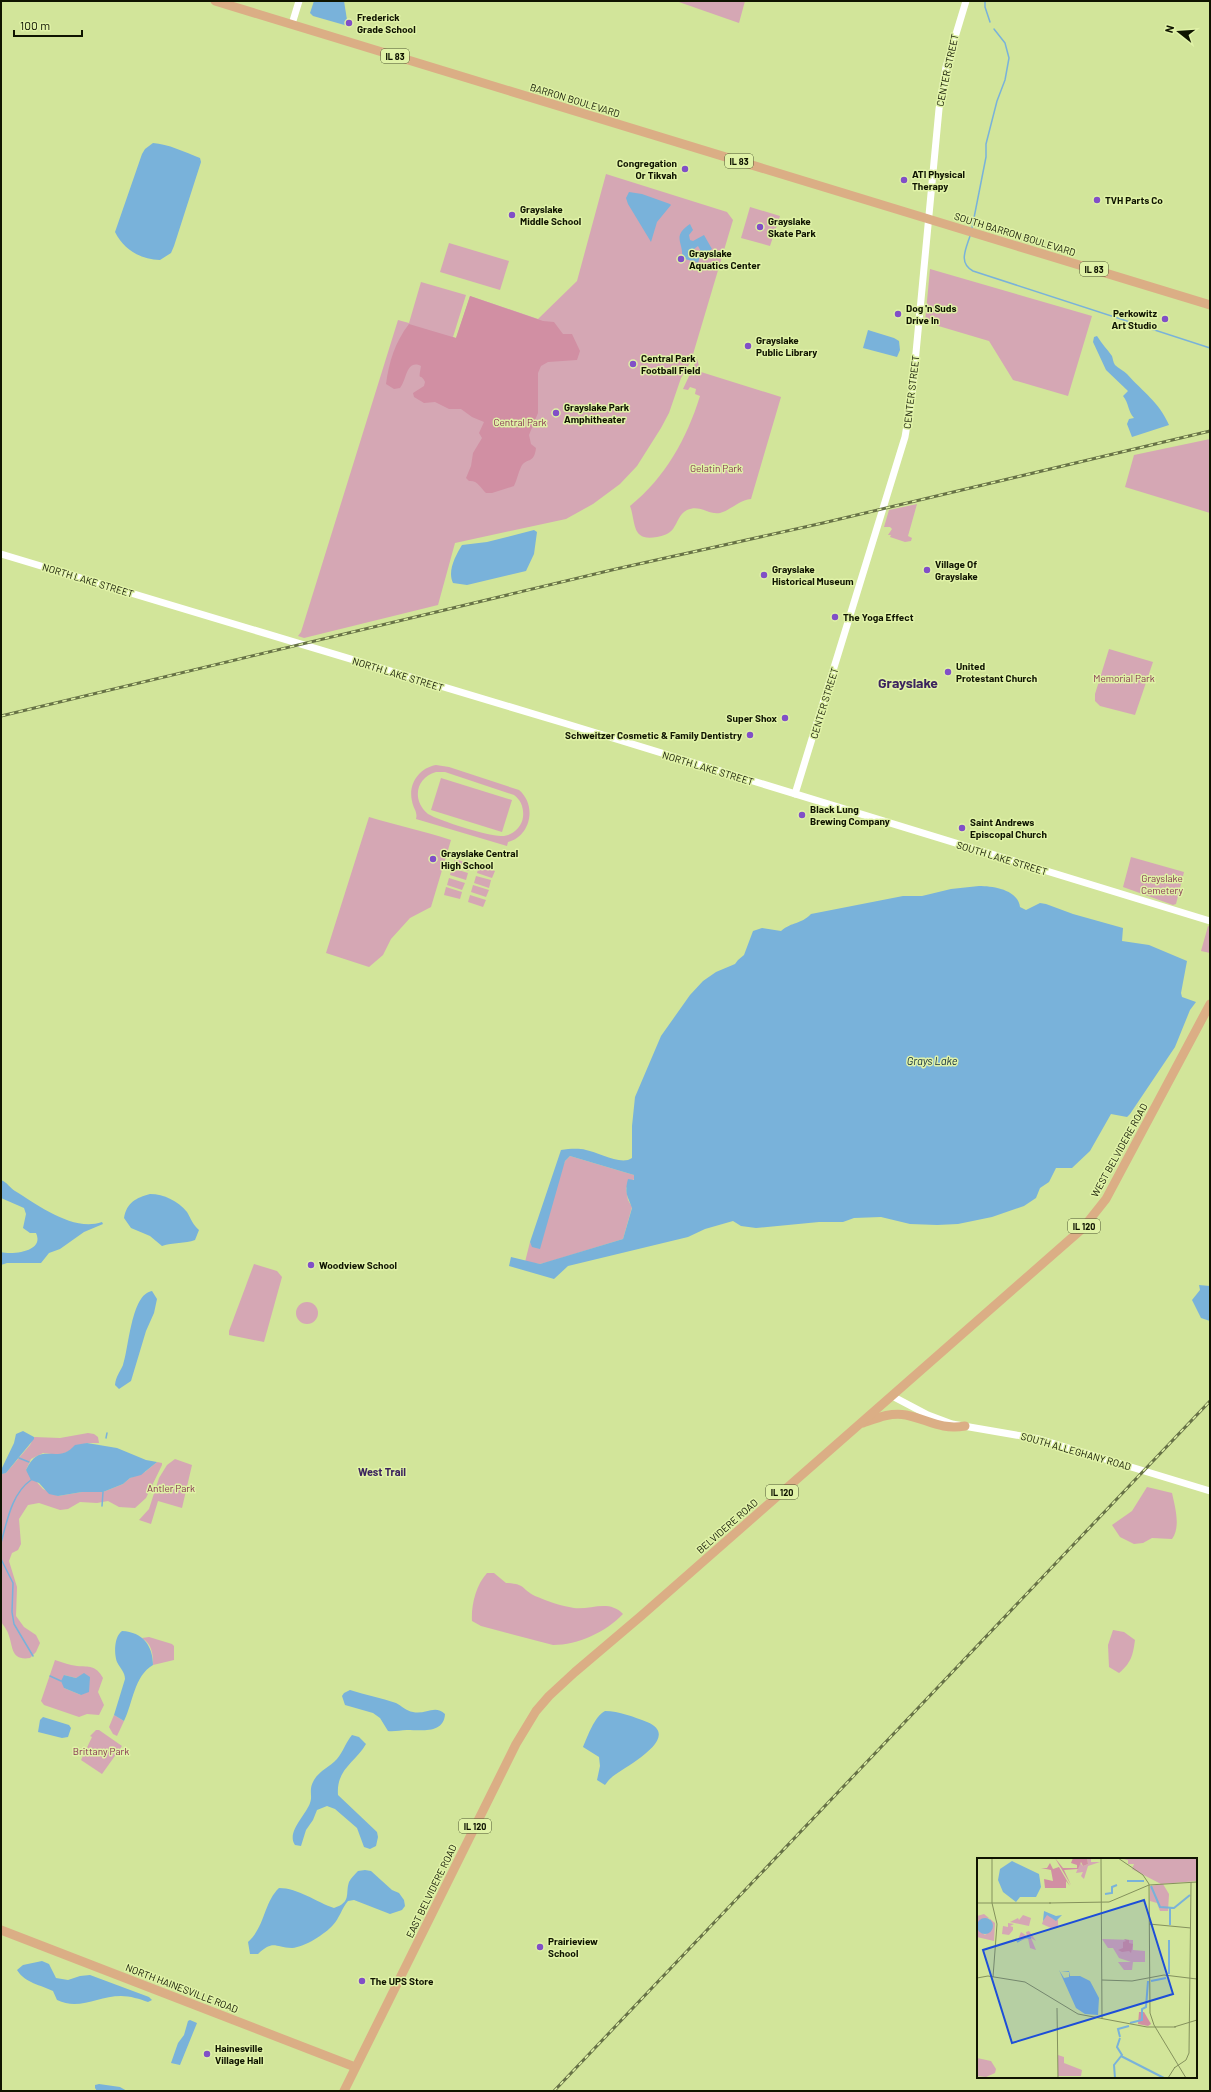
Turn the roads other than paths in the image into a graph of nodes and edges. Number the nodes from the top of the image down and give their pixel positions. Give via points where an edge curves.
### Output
1 (215, 1) edge
2 (299, 1) edge
3 (966, 1) edge
4 (292, 24) junction
5 (928, 219) junction
6 (1210, 305) edge
7 (1, 554) edge
8 (794, 794) junction
9 (1210, 921) edge
10 (1210, 1004) edge
11 (892, 1396) junction
12 (858, 1425) junction
13 (964, 1426) junction
14 (1210, 1491) edge
15 (575, 1672) joint
16 (1, 1930) edge
17 (355, 2067) junction
18 (344, 2091) edge

1 - 4 main road, BARRON BOULEVARD / IL 83
2 - 4 street
3 - 5 street, CENTER STREET via 946,67 938,109
4 - 5 main road, BARRON BOULEVARD / IL 83
5 - 6 main road, SOUTH BARRON BOULEVARD / IL 83
5 - 8 street, CENTER STREET via 912,395 905,437
7 - 8 street, NORTH LAKE STREET
8 - 9 street, SOUTH LAKE STREET
10 - 11 main road, WEST BELVIDERE ROAD / IL 120 via 1106,1199 1094,1216
11 - 12 main road, BELVIDERE ROAD / IL 120
11 - 13 street, SOUTH ALLEGHANY ROAD via 928,1415
12 - 13 main road via 897,1414 942,1427
12 - 15 main road, BELVIDERE ROAD / IL 120
13 - 14 street, SOUTH ALLEGHANY ROAD via 1039,1439
15 - 17 main road, EAST BELVIDERE ROAD / IL 120 via 546,1700 526,1725
16 - 17 main road, NORTH HAINESVILLE ROAD
17 - 18 main road, IL 120

